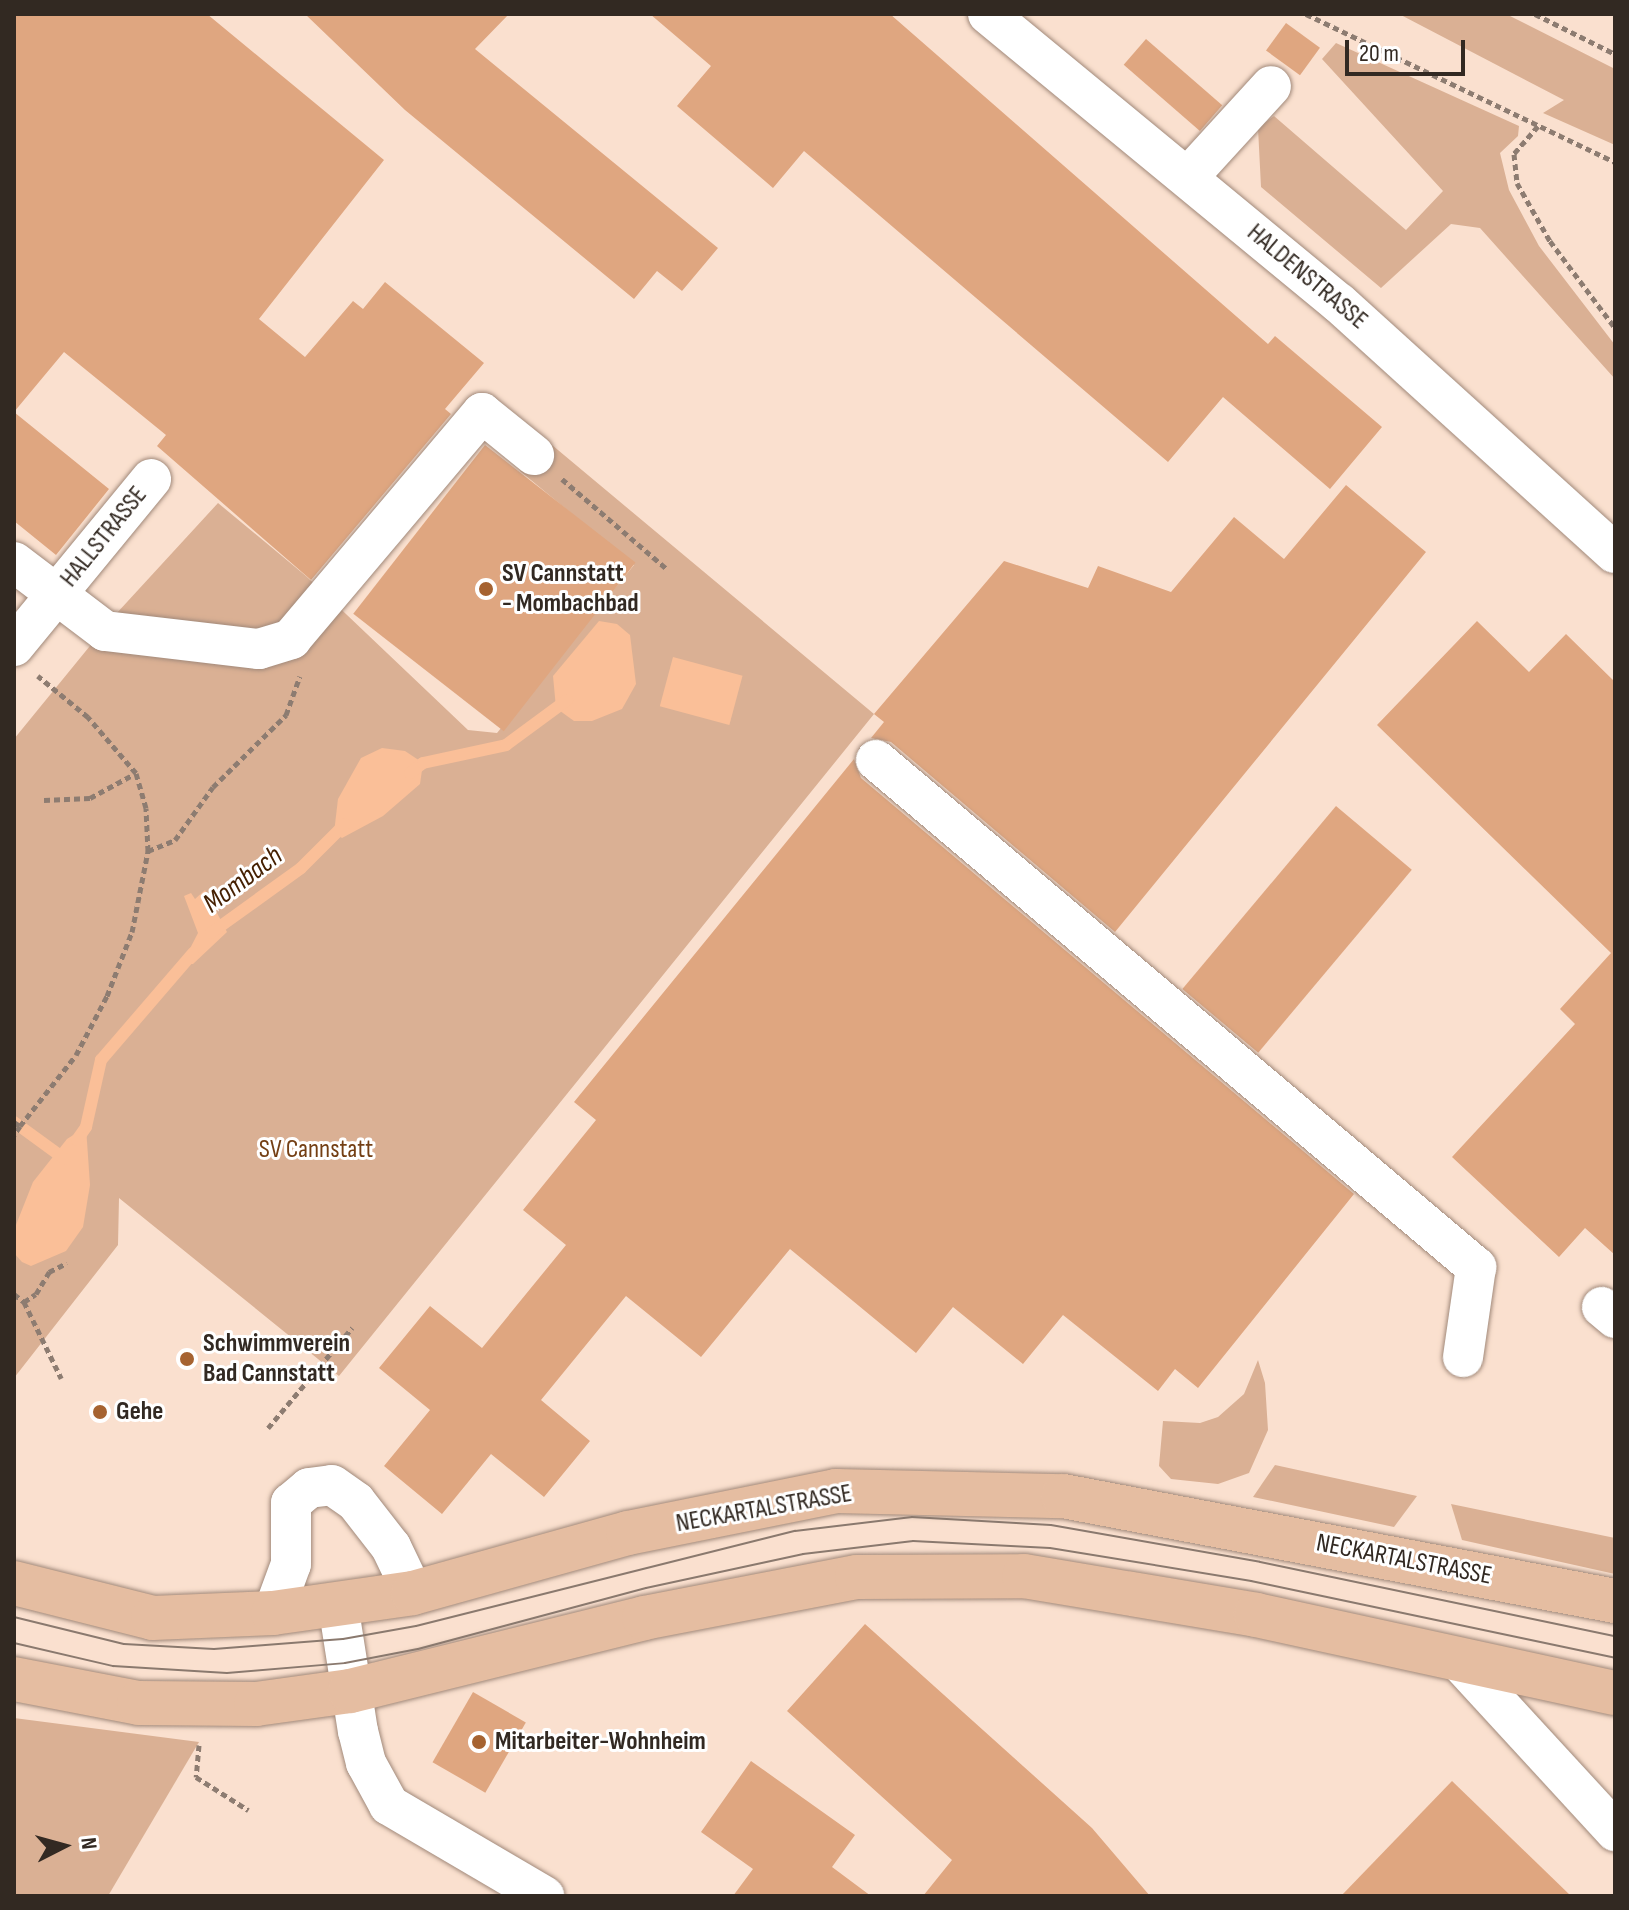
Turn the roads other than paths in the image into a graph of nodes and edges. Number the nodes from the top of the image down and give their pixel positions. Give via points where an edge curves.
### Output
1 (988, 14) edge
2 (1271, 86) dead end
3 (1188, 177) junction
4 (534, 455) road end
5 (151, 479) dead end
6 (1615, 553) edge
7 (14, 562) edge
8 (56, 595) junction
9 (24, 660) edge
10 (876, 760) dead end
11 (1463, 1357) dead end
12 (14, 1583) edge
13 (413, 1593) junction
14 (1615, 1601) edge
15 (338, 1604) junction
16 (273, 1613) junction
17 (1457, 1659) junction
18 (14, 1679) edge
19 (350, 1691) junction
20 (1615, 1693) edge
21 (1615, 1831) edge
22 (544, 1896) edge

1 - 3 street, HALDENSTRASSE
2 - 3 street
3 - 6 street, HALDENSTRASSE via 1339,303
4 - 8 street via 482,413 291,639 259,649 105,631
5 - 8 street, HALLSTRASSE
7 - 8 street, HALLSTRASSE
8 - 9 street, HALLSTRASSE
10 - 11 street via 1476,1267
12 - 16 main road, NECKARTALSTRASSE via 153,1618
13 - 14 main road, NECKARTALSTRASSE via 628,1533 836,1491 1063,1496
13 - 15 main road, NECKARTALSTRASSE
13 - 16 street via 391,1547 356,1502 332,1485 291,1503 291,1564
15 - 16 main road, NECKARTALSTRASSE
15 - 19 street
17 - 19 main road via 1256,1615 1024,1576 857,1577 644,1618
17 - 20 main road
17 - 21 street
18 - 19 main road via 164,1705 256,1704
19 - 22 street via 366,1763 389,1805

